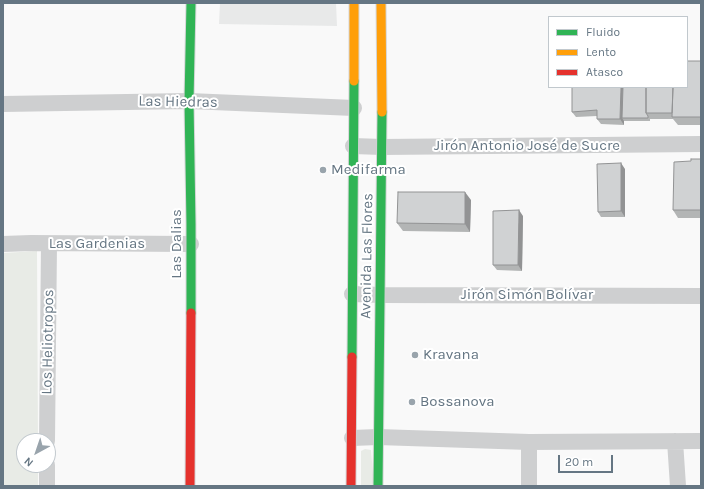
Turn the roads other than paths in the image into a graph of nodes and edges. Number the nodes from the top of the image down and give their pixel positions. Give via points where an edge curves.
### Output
1 (190, 3) edge
2 (354, 3) edge
3 (381, 3) edge
4 (189, 102) junction
5 (3, 104) edge
6 (354, 108) junction
7 (701, 144) edge
8 (353, 146) junction
9 (382, 147) junction
10 (3, 244) edge
11 (49, 244) junction
12 (191, 244) junction
13 (352, 294) junction
14 (381, 295) junction
15 (701, 296) edge
16 (47, 433) edge
17 (378, 437) junction
18 (352, 438) junction
19 (675, 441) junction
20 (701, 441) edge
21 (529, 442) junction
22 (47, 473) edge
23 (47, 486) edge
24 (190, 486) edge
25 (351, 486) edge
26 (378, 486) edge
27 (529, 486) edge
28 (678, 486) edge

1 - 4 street, Las Dalias
2 - 6 street, Avenida Las Flores
3 - 9 street, Avenida Las Flores
4 - 5 street, Las Hiedras
4 - 6 street, Las Hiedras
4 - 12 street, Las Dalias
6 - 8 street, Avenida Las Flores
7 - 9 street, Jirón Antonio José de Sucre
8 - 9 street, Jirón Antonio José de Sucre
8 - 13 street, Avenida Las Flores
9 - 14 street, Avenida Las Flores
10 - 11 street, Las Gardenias
11 - 12 street, Las Gardenias
11 - 16 street, Los Heliotropos
12 - 24 street, Las Dalias
13 - 14 street, Jirón Simón Bolívar
13 - 18 street, Avenida Las Flores
14 - 15 street, Jirón Simón Bolívar
14 - 17 street, Avenida Las Flores
17 - 18 street
17 - 21 street
17 - 26 street, Avenida Las Flores
18 - 25 street, Avenida Las Flores
19 - 20 street
19 - 21 street
19 - 28 street
21 - 27 street
22 - 23 street

